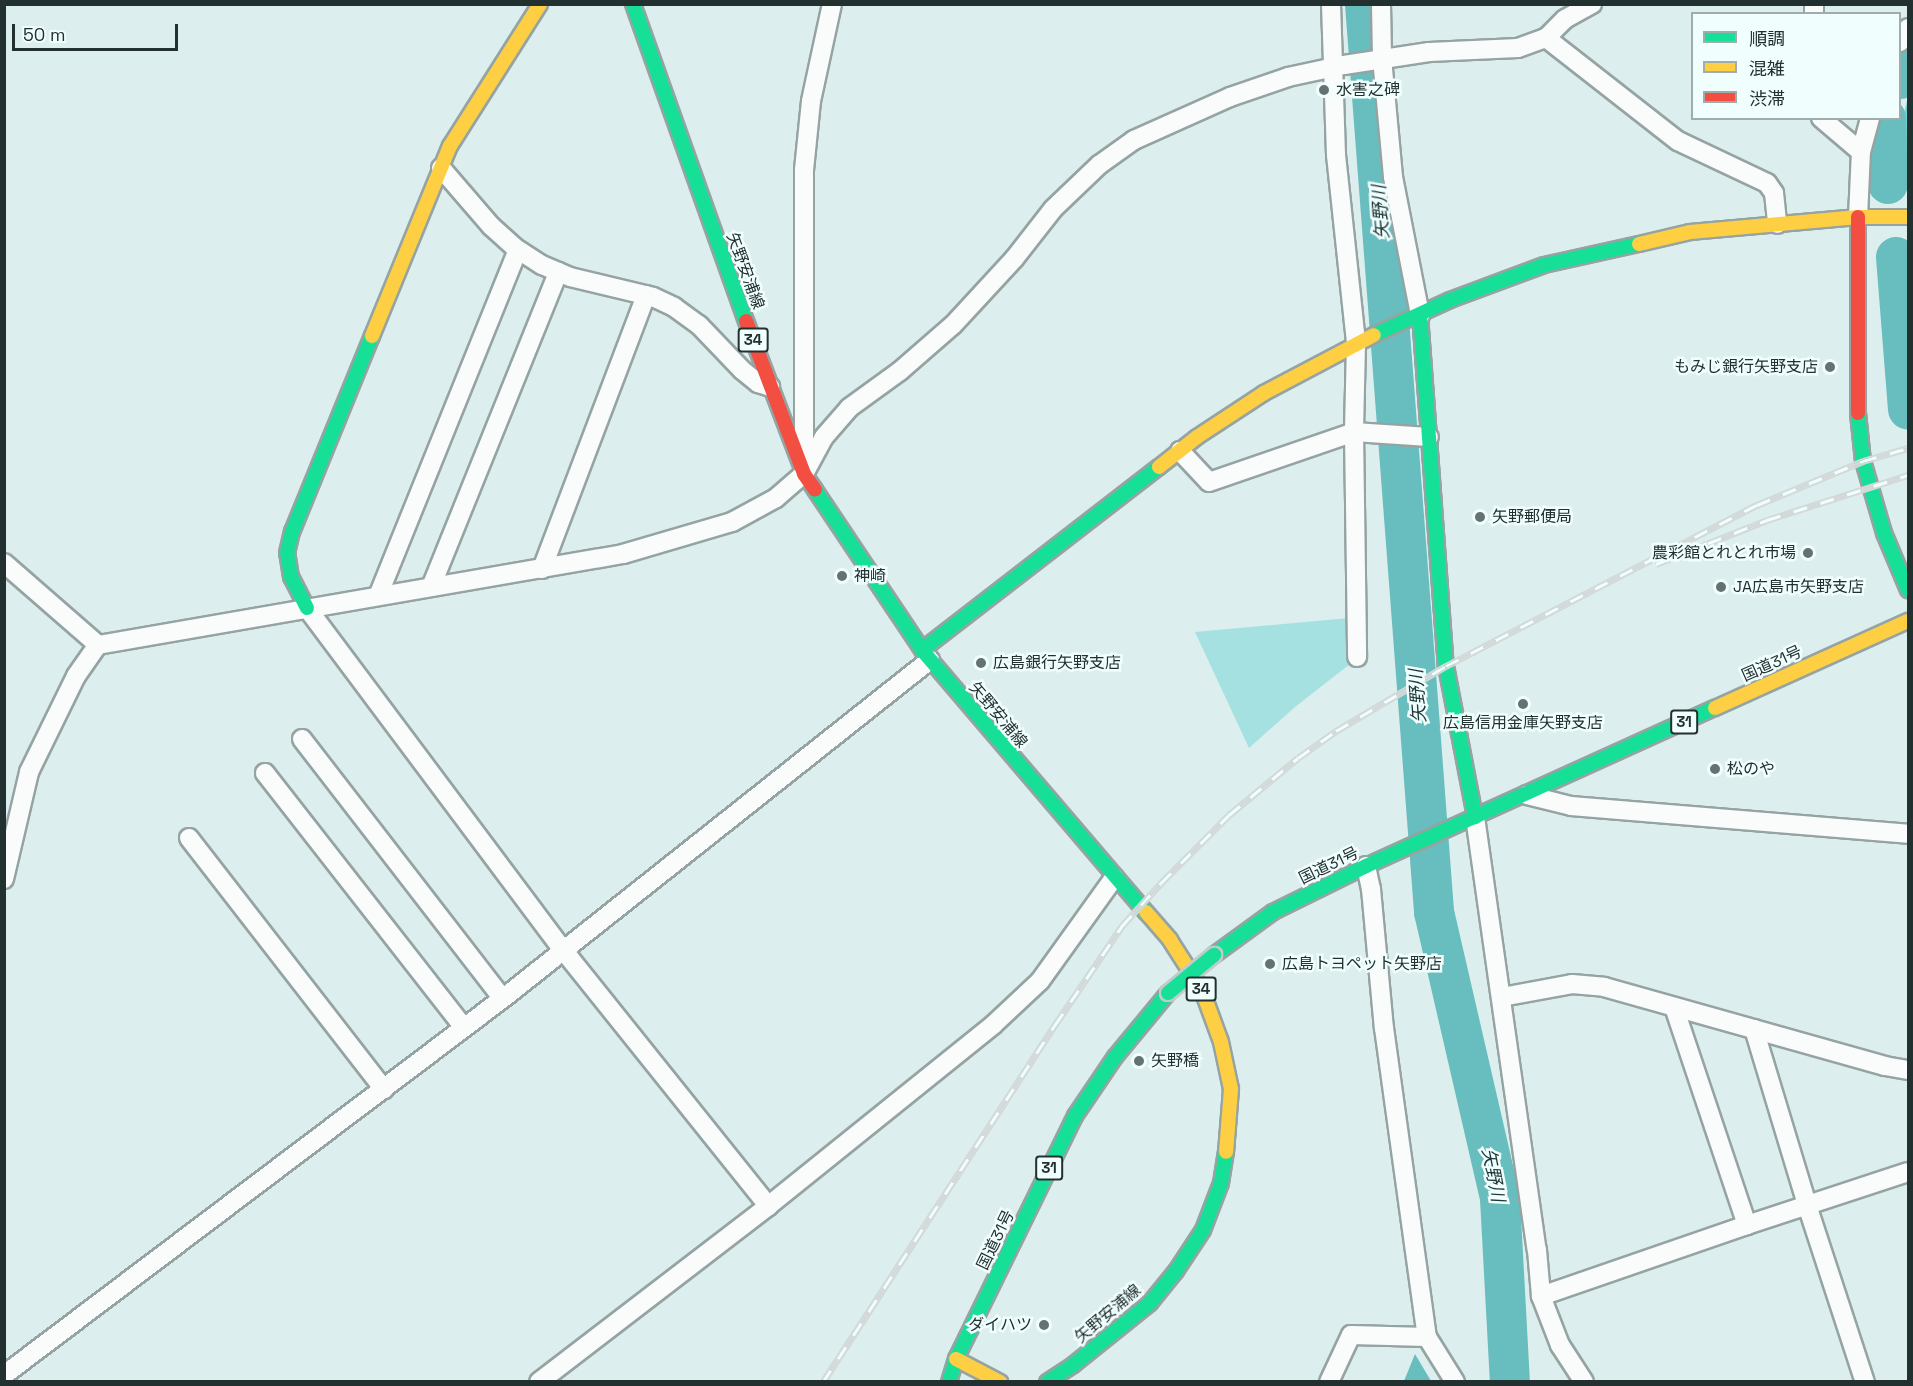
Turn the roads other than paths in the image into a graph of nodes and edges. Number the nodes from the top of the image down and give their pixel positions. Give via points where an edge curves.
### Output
1 (540, 4) edge
2 (633, 4) edge
3 (832, 4) edge
4 (1331, 4) edge
5 (1381, 4) edge
6 (1592, 4) edge
7 (1546, 38) junction
8 (1378, 59) junction
9 (1339, 66) junction
10 (1823, 120) edge
11 (1869, 120) edge
12 (1861, 152) junction
13 (441, 168) junction
14 (1908, 216) edge
15 (1858, 217) junction
16 (1778, 224) junction
17 (518, 250) junction
18 (558, 272) junction
19 (646, 296) junction
20 (1416, 317) junction
21 (1360, 341) junction
22 (770, 387) junction
23 (1354, 432) junction
24 (1429, 437) junction
25 (1180, 451) junction
26 (804, 474) junction
27 (4, 563) edge
28 (542, 569) junction
29 (430, 587) junction
30 (1908, 590) edge
31 (378, 596) junction
32 (307, 608) junction
33 (1908, 621) edge
34 (98, 645) junction
35 (926, 655) junction
36 (1357, 657) dead end
37 (302, 739) dead end
38 (265, 773) dead end
39 (1525, 794) junction
40 (1468, 821) junction
41 (1908, 834) edge
42 (189, 838) dead end
43 (1374, 863) junction
44 (1114, 878) junction
45 (4, 879) edge
46 (564, 951) junction
47 (1502, 997) junction
48 (502, 998) junction
49 (1674, 1007) junction
50 (464, 1028) junction
51 (1754, 1029) junction
52 (1908, 1070) edge
53 (384, 1089) junction
54 (1908, 1172) edge
55 (1807, 1205) junction
56 (768, 1206) junction
57 (1747, 1225) junction
58 (1542, 1296) junction
59 (1427, 1337) junction
60 (956, 1359) junction
61 (1073, 1365) junction
62 (4, 1375) edge
63 (540, 1382) edge
64 (941, 1382) edge
65 (949, 1382) edge
66 (1000, 1382) edge
67 (1047, 1382) edge
68 (1054, 1382) edge
69 (1329, 1382) edge
70 (1455, 1382) edge
71 (1584, 1382) edge
72 (1865, 1382) edge

1 - 13 main road via 450,146
2 - 22 main road, 矢野安浦線 / 34
3 - 26 street via 812,100 804,170
4 - 9 street
5 - 8 street
6 - 7 street via 1565,19
7 - 8 street via 1518,48 1470,48
7 - 16 street via 1678,141 1767,183 1774,193
8 - 9 street
8 - 20 street
9 - 21 street via 1336,155
9 - 26 street via 1288,77 1230,97 1134,140 1100,165 1053,209 1014,259 953,325 849,408 824,437
10 - 12 street
11 - 12 street
12 - 15 street
13 - 17 street via 491,226
13 - 32 main road via 292,532 287,553 291,577
14 - 15 main road
15 - 16 main road
15 - 30 main road via 1858,421 1863,461 1884,533
16 - 20 main road via 1690,232 1544,265
17 - 18 street
17 - 31 street
18 - 19 street
18 - 29 street
19 - 22 street via 674,307 699,325 742,370
19 - 28 street
20 - 21 main road
20 - 24 main road
21 - 23 street
21 - 25 main road via 1264,393
22 - 26 main road, 矢野安浦線 / 34
23 - 24 street
23 - 25 street via 1209,482
23 - 36 street
24 - 40 main road via 1446,666
25 - 35 main road
26 - 28 street via 776,498 732,522 623,554
26 - 35 main road, 矢野安浦線 / 34
27 - 34 street
28 - 29 street
29 - 31 street
31 - 32 street
32 - 34 street
32 - 46 street
33 - 39 main road, 国道31号 / 31
34 - 45 street via 76,676 29,772
35 - 44 main road, 矢野安浦線 / 34
35 - 46 street
37 - 48 street
38 - 50 street
39 - 40 main road, 国道31号 / 31
39 - 41 street via 1571,807
40 - 43 main road, 国道31号 / 31
40 - 47 street
42 - 53 street
43 - 59 street via 1371,889 1384,1028
43 - 60 main road, 国道31号 / 31, bridge via 1273,912 1168,993 1115,1057 1074,1116
44 - 56 street via 1040,981 993,1025
44 - 61 main road, 矢野安浦線 / 34 via 1170,940 1202,990 1221,1042 1231,1089 1229,1136 1221,1183 1203,1230 1176,1271 1150,1303
46 - 48 street
46 - 56 street
47 - 49 street via 1572,984 1604,987
47 - 58 street
48 - 50 street
49 - 51 street
49 - 57 street
50 - 53 street
51 - 52 street
51 - 55 street
53 - 62 street
54 - 55 street
55 - 57 street
55 - 72 street
56 - 63 street
57 - 58 street
58 - 71 street via 1560,1345
59 - 69 street via 1351,1335
59 - 70 street
60 - 64 main road, 国道31号 / 31
60 - 65 main road, 国道31号 / 31
60 - 66 main road
61 - 67 main road, 矢野安浦線 / 34
61 - 68 main road, 34

